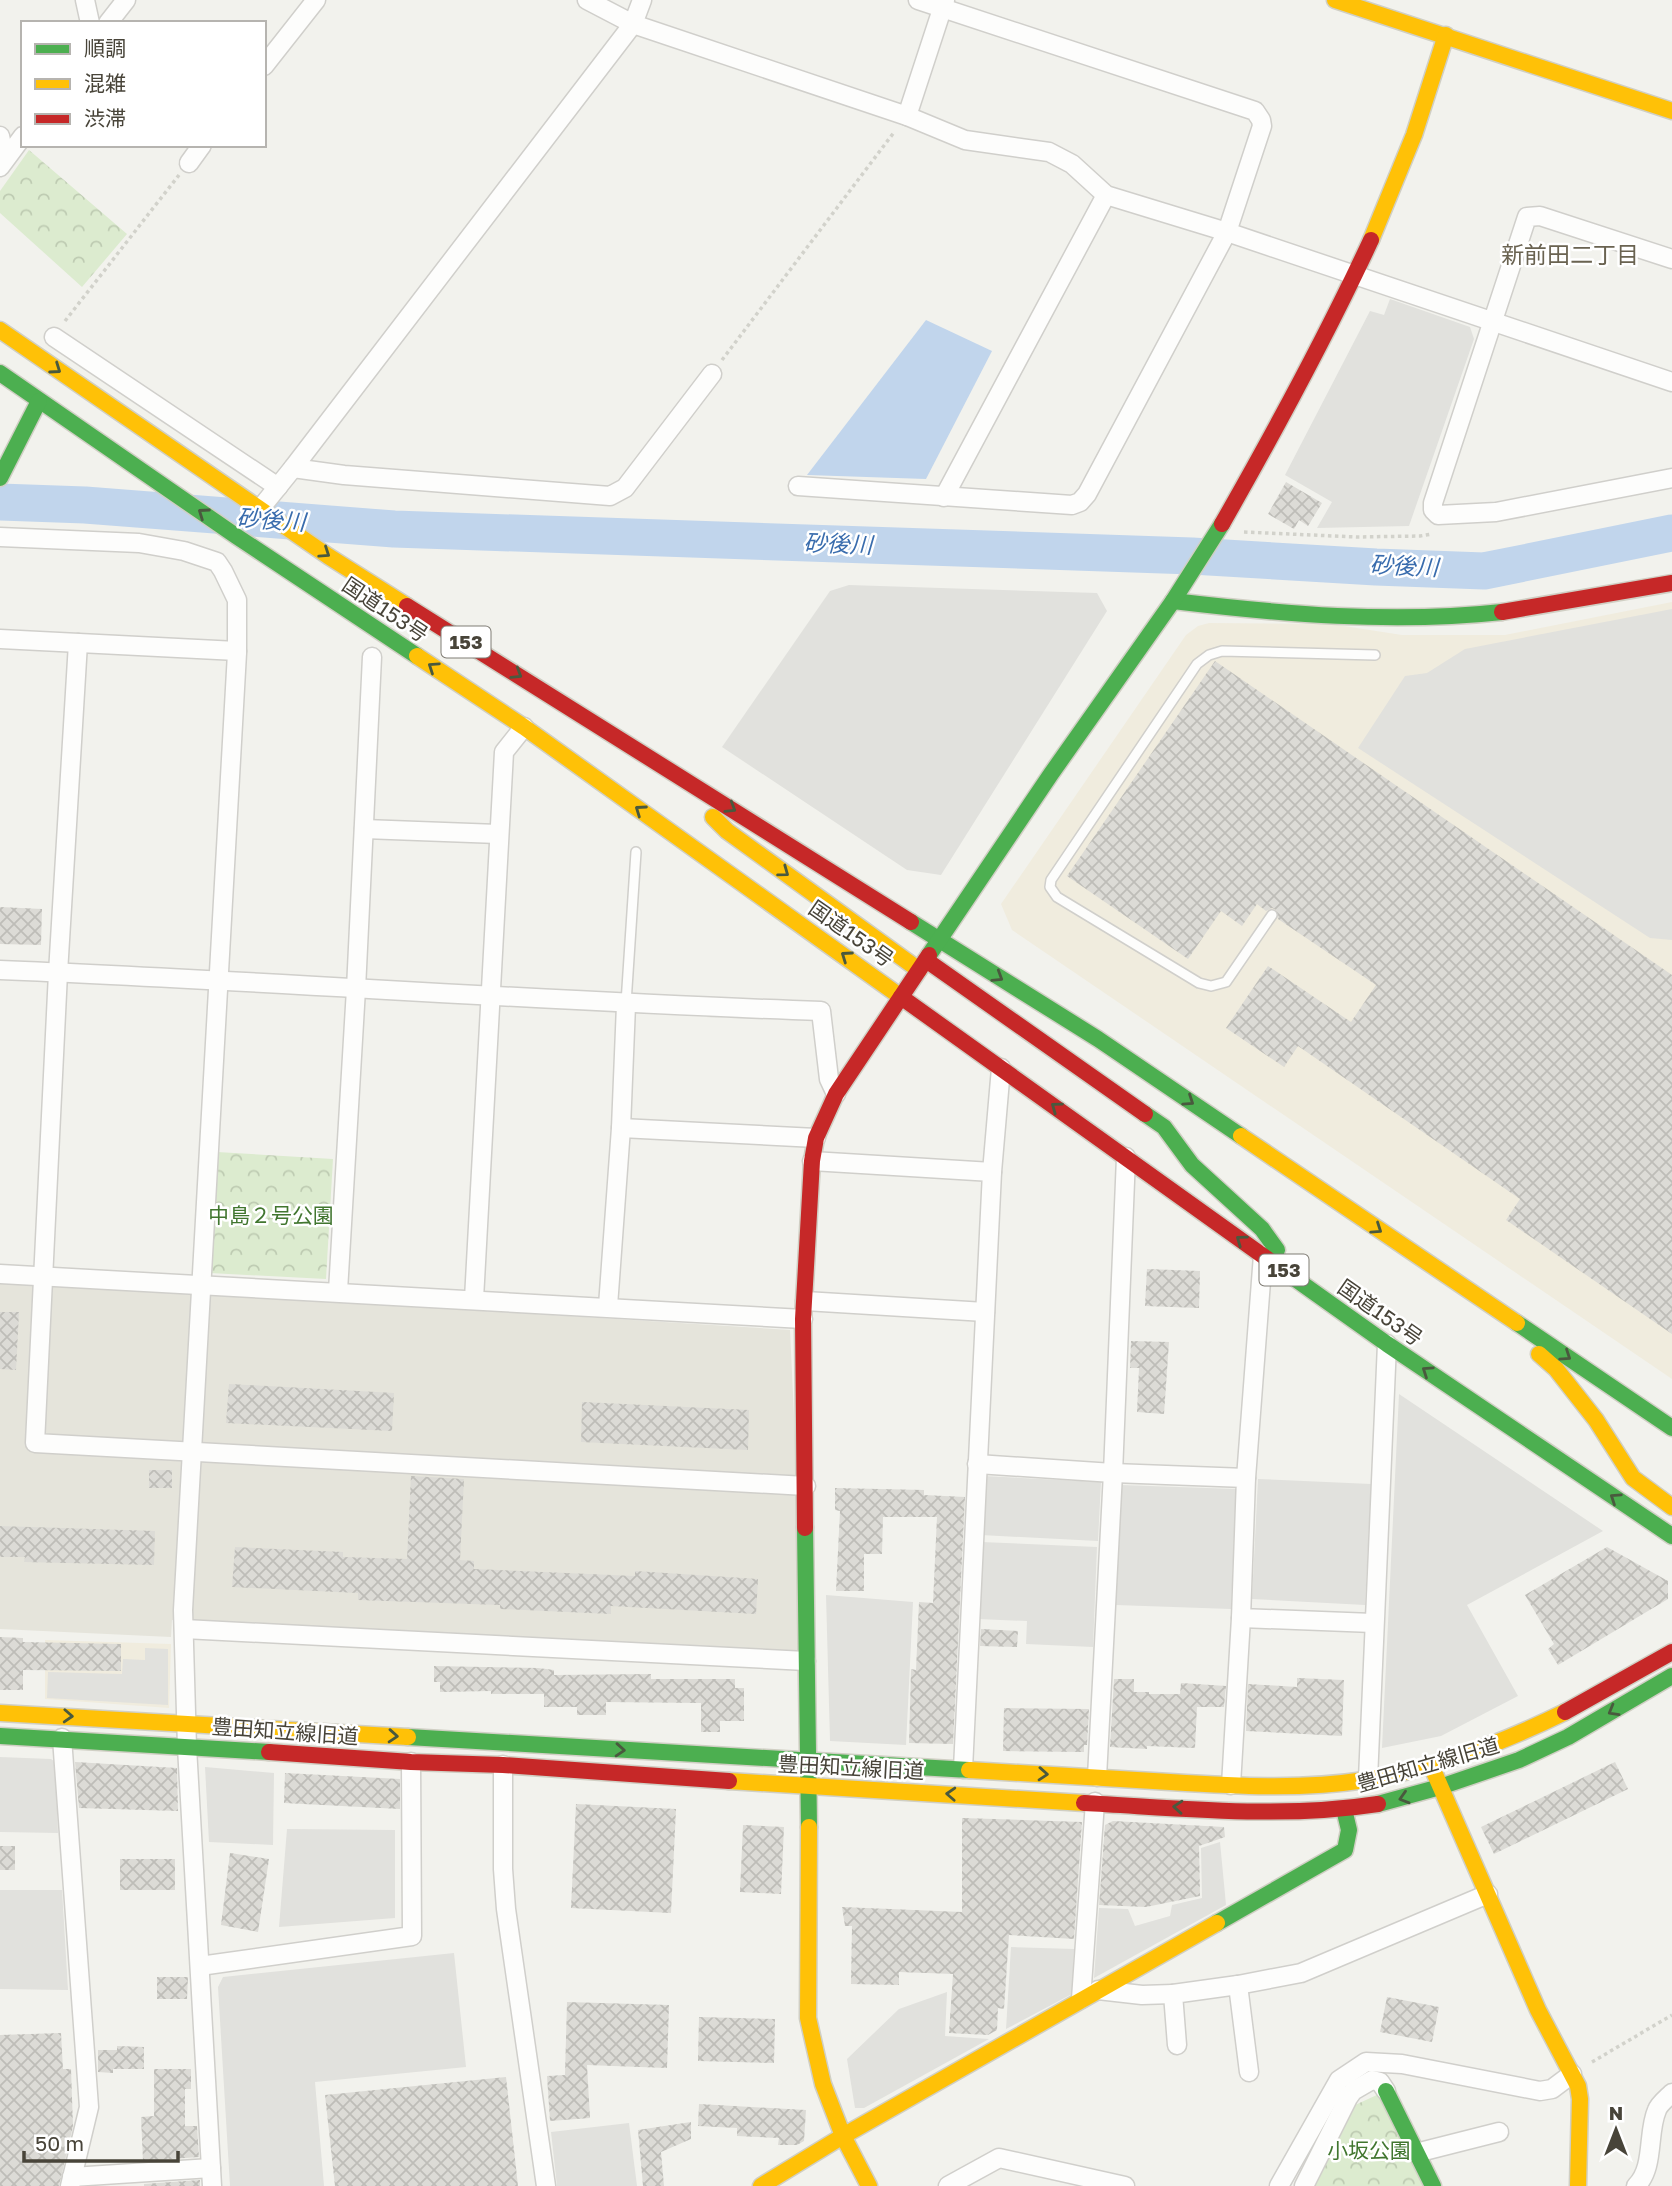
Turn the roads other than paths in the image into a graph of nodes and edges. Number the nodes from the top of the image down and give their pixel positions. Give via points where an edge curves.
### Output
1 (85, 0) edge
2 (126, 0) edge
3 (316, 0) edge
4 (587, 0) edge
5 (642, 0) edge
6 (918, 0) edge
7 (1335, 0) edge
8 (944, 4) edge
9 (90, 21) edge
10 (110, 21) edge
11 (633, 24) junction
12 (1446, 35) junction
13 (266, 63) edge
14 (1672, 111) edge
15 (907, 116) junction
16 (0, 136) edge
17 (21, 139) edge
18 (201, 147) edge
19 (3, 163) edge
20 (189, 163) road end
21 (1106, 195) junction
22 (1227, 232) junction
23 (1672, 259) edge
24 (1354, 276) junction
25 (1492, 322) junction
26 (0, 330) edge
27 (54, 337) road end
28 (0, 373) edge
29 (712, 373) road end
30 (1672, 382) edge
31 (39, 401) junction
32 (293, 468) junction
33 (1, 473) edge
34 (1672, 478) edge
35 (798, 486) dead end
36 (278, 487) junction
37 (944, 497) junction
38 (260, 509) junction
39 (236, 536) junction
40 (0, 537) edge
41 (217, 562) junction
42 (1672, 583) edge
43 (1173, 601) junction
44 (0, 639) edge
45 (78, 643) junction
46 (237, 651) junction
47 (1375, 655) dead end
48 (372, 657) dead end
49 (524, 727) junction
50 (660, 763) junction
51 (364, 829) junction
52 (498, 834) junction
53 (636, 852) dead end
54 (1272, 915) dead end
55 (940, 941) junction
56 (923, 965) junction
57 (0, 970) edge
58 (58, 972) junction
59 (218, 982) junction
60 (356, 989) junction
61 (491, 995) junction
62 (901, 995) junction
63 (626, 1005) junction
64 (1001, 1068) junction
65 (836, 1094) junction
66 (621, 1128) junction
67 (816, 1138) junction
68 (1126, 1157) junction
69 (812, 1161) junction
70 (992, 1172) junction
71 (1263, 1255) junction
72 (1423, 1260) junction
73 (0, 1274) edge
74 (45, 1276) junction
75 (1298, 1281) junction
76 (202, 1284) junction
77 (338, 1291) junction
78 (474, 1300) junction
79 (608, 1306) junction
80 (804, 1310) junction
81 (985, 1312) junction
82 (1387, 1344) junction
83 (1672, 1428) edge
84 (192, 1451) junction
85 (977, 1464) junction
86 (1113, 1473) junction
87 (1246, 1478) junction
88 (806, 1486) junction
89 (1672, 1507) edge
90 (1672, 1536) edge
91 (1241, 1618) junction
92 (1373, 1623) junction
93 (184, 1629) junction
94 (1672, 1651) edge
95 (806, 1661) junction
96 (1672, 1676) edge
97 (0, 1713) edge
98 (186, 1723) junction
99 (0, 1736) edge
100 (62, 1738) junction
101 (187, 1747) junction
102 (411, 1762) junction
103 (808, 1762) junction
104 (503, 1765) junction
105 (1431, 1766) junction
106 (963, 1769) junction
107 (1097, 1777) junction
108 (1368, 1780) junction
109 (1231, 1785) junction
110 (809, 1787) junction
111 (1440, 1787) junction
112 (1095, 1802) junction
113 (1344, 1810) junction
114 (1488, 1894) junction
115 (200, 1966) junction
116 (1238, 1985) junction
117 (1098, 1990) junction
118 (1173, 1994) junction
119 (1081, 1999) junction
120 (1177, 2045) dead end
121 (1249, 2072) dead end
122 (1572, 2074) junction
123 (1386, 2091) joint
124 (1672, 2093) edge
125 (1499, 2132) dead end
126 (843, 2136) junction
127 (1416, 2153) junction
128 (211, 2177) edge
129 (71, 2181) edge
130 (546, 2186) edge
131 (761, 2186) edge
132 (869, 2186) edge
133 (948, 2186) edge
134 (1125, 2186) edge
135 (1279, 2186) edge
136 (1304, 2186) edge
137 (1433, 2186) edge
138 (1578, 2186) edge
139 (1636, 2186) edge

1 - 9 street
2 - 10 street
3 - 13 street
4 - 11 street
5 - 11 street
6 - 8 street
7 - 12 main road
8 - 15 street
8 - 22 street via 1255,111 1262,126
11 - 15 street
11 - 32 street
12 - 14 main road
12 - 24 main road via 1414,135
15 - 21 street via 965,140 1049,152 1072,163
16 - 19 street
17 - 19 street
18 - 20 street
21 - 22 street
21 - 37 street
22 - 24 street
22 - 37 street via 1080,502
23 - 25 street via 1540,216 1527,217
24 - 25 street
24 - 43 main road via 1270,439
25 - 30 street
25 - 34 street via 1433,503 1438,515 1496,512
26 -> 38 main road, 国道153号 / 153
27 - 36 street
28 - 31 main road, 国道153号 / 153
29 - 32 street via 625,488 610,496
31 - 33 main road
39 -> 31 main road, 国道153号 / 153
32 - 36 street
35 - 37 street
36 - 38 street
38 -> 50 main road, 国道153号 / 153
39 - 41 street
49 -> 39 main road, 国道153号 / 153
40 - 41 street via 139,543
41 - 46 street via 237,600
42 - 43 main road via 1469,616 1343,617
43 - 55 main road
44 - 45 street
45 - 46 street
45 - 58 street
46 - 59 street
47 - 54 lane via 1222,651 1209,655 1197,664 1050,887 1057,897 1199,984 1211,986 1226,982
48 - 51 street
49 - 52 street via 504,752
62 -> 49 main road, 国道153号 / 153
50 -> 55 main road, 国道153号 / 153
50 -> 56 main road, 153 via 727,831
51 - 52 street
51 - 60 street
52 - 61 street
53 - 63 lane
55 - 56 main road
55 -> 72 main road, 国道153号 / 153 via 1098,1039
56 - 62 main road
56 - 75 main road, 153 via 1164,1127 1192,1165 1262,1229
57 - 58 street
58 - 59 street
58 - 74 street
59 - 60 street
59 - 76 street
60 - 61 street
60 - 77 street
61 - 63 street
61 - 78 street
62 - 64 main road, 国道153号 / 153
62 - 65 main road
63 - 65 street via 821,1011 829,1079
63 - 66 street
68 -> 64 main road, 国道153号 / 153
64 - 70 street
65 - 67 main road
66 - 67 street
66 - 79 street
67 - 69 main road
71 -> 68 main road, 国道153号 / 153
68 - 86 street
69 - 70 street
69 - 80 main road
70 - 81 street
71 - 75 main road, 国道153号 / 153
71 - 87 street
72 -> 83 main road, 国道153号 / 153
72 - 89 main road, 153 via 1556,1369 1633,1478
73 - 74 street
74 - 76 street
74 - 84 street via 35,1443
75 - 82 main road, 国道153号 / 153
76 - 77 street
76 - 84 street
77 - 78 street
78 - 79 street
79 - 80 street
80 - 81 street
80 - 88 main road
81 - 85 street
90 -> 82 main road, 国道153号 / 153
82 - 92 street
84 - 88 street
84 - 93 street
85 - 86 street
85 - 106 street
86 - 87 street
86 - 107 street
87 - 91 street
88 - 95 main road
91 - 92 street
91 - 109 street
92 - 108 street
93 - 95 street
93 - 98 street
94 - 105 main road, 豊田知立線旧道 via 1632,1677 1548,1719 1466,1756
95 - 103 main road
96 -> 111 main road, 豊田知立線旧道 via 1568,1737 1519,1760
97 -> 98 main road, 豊田知立線旧道
98 - 101 street
98 -> 103 main road, 豊田知立線旧道
99 - 100 main road, 豊田知立線旧道
100 - 101 main road, 豊田知立線旧道
100 - 129 street via 89,2107
101 - 102 main road, 豊田知立線旧道
101 - 115 street
102 - 104 main road, 豊田知立線旧道
102 - 115 street via 412,1936
103 - 106 main road, 豊田知立線旧道
103 - 110 main road
104 - 110 main road, 豊田知立線旧道
104 - 130 street via 506,1909
105 - 108 main road, 豊田知立線旧道
105 - 111 main road
106 -> 107 main road, 豊田知立線旧道
107 - 109 main road, 豊田知立線旧道
108 - 109 main road, 豊田知立線旧道 via 1316,1786
112 -> 110 main road, 豊田知立線旧道
110 - 126 main road via 808,2018 823,2084
111 -> 113 main road, 豊田知立線旧道
111 - 114 main road
113 -> 112 main road, 豊田知立線旧道 via 1242,1812
112 - 119 street
113 - 117 main road via 1350,1830 1345,1850
114 - 116 street via 1301,1973
114 - 122 main road via 1538,2010
115 - 128 street
116 - 118 street
116 - 121 street
117 - 118 street
117 - 119 main road
118 - 120 street
119 - 126 main road
122 - 135 street via 1552,2089 1540,2091 1402,2064 1366,2062 1339,2080
122 - 138 main road via 1580,2099
123 - 127 main road
123 - 136 street via 1372,2080 1353,2091
124 - 139 street via 1657,2108 1646,2168
125 - 127 street
126 - 131 main road
126 - 132 main road
127 - 137 main road
128 - 129 street
133 - 134 street via 999,2158

